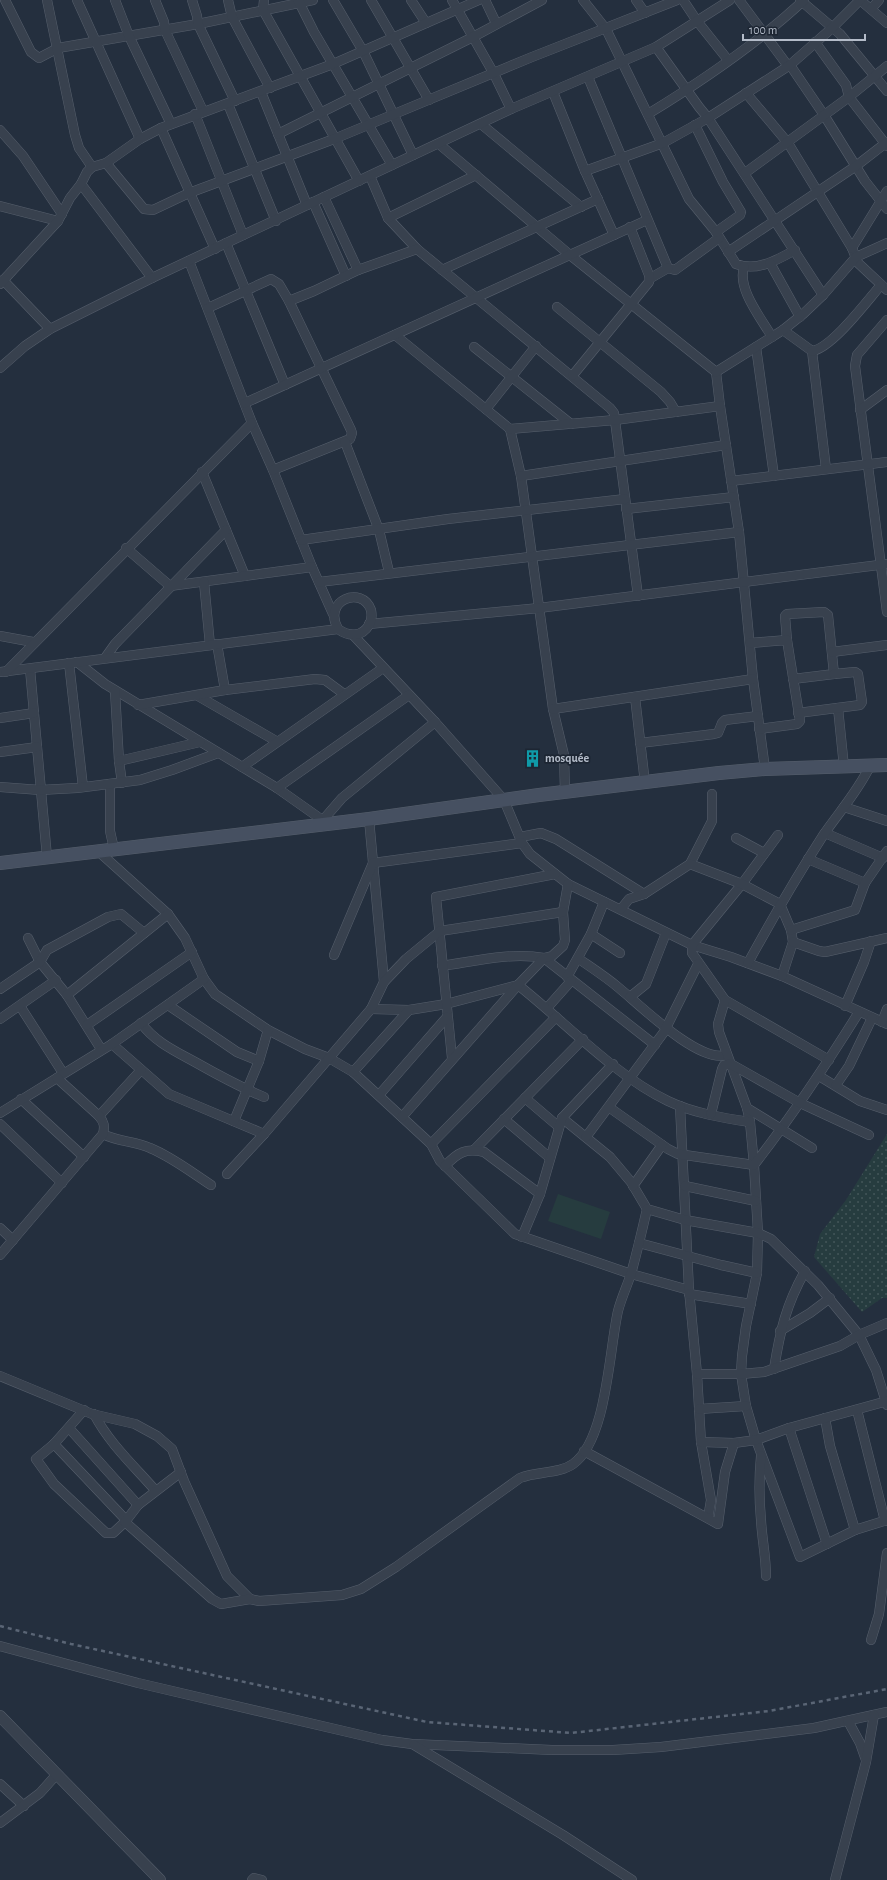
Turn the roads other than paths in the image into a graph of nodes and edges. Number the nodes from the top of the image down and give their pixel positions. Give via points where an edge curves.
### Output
1 (5, 0) edge
2 (47, 0) edge
3 (77, 0) edge
4 (116, 0) edge
5 (155, 0) edge
6 (192, 0) edge
7 (228, 0) edge
8 (264, 0) edge
9 (314, 0) edge
10 (333, 0) edge
11 (371, 0) edge
12 (411, 0) edge
13 (452, 0) edge
14 (479, 0) edge
15 (485, 0) edge
16 (542, 0) edge
17 (583, 0) edge
18 (636, 0) edge
19 (677, 0) edge
20 (683, 0) edge
21 (730, 0) edge
22 (739, 0) edge
23 (860, 0) edge
24 (878, 0) edge
25 (802, 1) edge
26 (298, 2) edge
27 (871, 9) junction
28 (264, 10) junction
29 (457, 10) junction
30 (645, 13) junction
31 (232, 17) junction
32 (697, 21) junction
33 (426, 23) junction
34 (496, 23) junction
35 (887, 23) edge
36 (198, 24) junction
37 (832, 28) junction
38 (606, 29) junction
39 (165, 30) junction
40 (764, 33) junction
41 (129, 36) junction
42 (473, 37) junction
43 (393, 38) junction
44 (95, 41) junction
45 (814, 42) junction
46 (656, 47) junction
47 (58, 48) junction
48 (363, 51) junction
49 (728, 60) junction
50 (623, 61) junction
51 (333, 64) junction
52 (789, 65) junction
53 (887, 66) edge
54 (411, 67) junction
55 (494, 74) junction
56 (300, 76) junction
57 (588, 76) junction
58 (875, 77) junction
59 (378, 84) junction
60 (270, 88) junction
61 (686, 91) junction
62 (887, 91) edge
63 (261, 92) junction
64 (553, 92) junction
65 (746, 94) junction
66 (351, 96) junction
67 (849, 97) junction
68 (429, 100) junction
69 (232, 102) junction
70 (511, 109) junction
71 (199, 113) junction
72 (320, 113) junction
73 (648, 114) junction
74 (393, 115) junction
75 (824, 115) junction
76 (708, 118) junction
77 (171, 124) junction
78 (481, 124) junction
79 (369, 125) junction
80 (695, 125) junction
81 (161, 128) junction
82 (0, 130) edge
83 (278, 134) junction
84 (334, 138) junction
85 (140, 139) junction
86 (663, 143) junction
87 (788, 143) junction
88 (439, 144) junction
89 (886, 144) edge
90 (413, 156) junction
91 (287, 157) junction
92 (622, 158) junction
93 (106, 163) junction
94 (392, 165) junction
95 (856, 166) junction
96 (92, 167) junction
97 (254, 167) junction
98 (585, 171) junction
99 (745, 173) junction
100 (476, 175) junction
101 (370, 176) junction
102 (221, 181) junction
103 (360, 181) junction
104 (81, 184) junction
105 (818, 191) junction
106 (887, 191) edge
107 (189, 193) junction
108 (324, 197) junction
109 (598, 199) junction
110 (880, 202) junction
111 (310, 204) junction
112 (0, 206) edge
113 (581, 207) junction
114 (887, 209) edge
115 (60, 217) junction
116 (388, 218) junction
117 (647, 220) junction
118 (776, 220) junction
119 (276, 221) junction
120 (537, 227) junction
121 (630, 228) junction
122 (243, 235) junction
123 (614, 235) junction
124 (718, 235) junction
125 (226, 243) junction
126 (887, 244) edge
127 (852, 248) junction
128 (215, 249) junction
129 (417, 249) junction
130 (795, 250) junction
131 (728, 252) junction
132 (570, 255) junction
133 (856, 257) junction
134 (189, 261) junction
135 (770, 263) junction
136 (744, 267) junction
137 (668, 268) junction
138 (358, 270) junction
139 (442, 270) junction
140 (346, 276) junction
141 (152, 278) junction
142 (649, 279) junction
143 (2, 282) edge
144 (884, 287) edge
145 (246, 292) junction
146 (824, 295) junction
147 (474, 297) junction
148 (289, 301) junction
149 (631, 303) junction
150 (557, 307) dead end
151 (208, 308) junction
152 (800, 317) junction
153 (887, 320) edge
154 (50, 329) junction
155 (783, 330) junction
156 (396, 336) junction
157 (772, 337) junction
158 (599, 342) junction
159 (536, 346) junction
160 (474, 347) dead end
161 (756, 347) junction
162 (812, 351) junction
163 (0, 368) edge
164 (320, 369) junction
165 (716, 372) junction
166 (573, 375) junction
167 (512, 377) junction
168 (285, 385) junction
169 (887, 390) edge
170 (245, 403) junction
171 (720, 406) junction
172 (486, 409) junction
173 (860, 410) junction
174 (676, 412) junction
175 (615, 420) junction
176 (252, 422) junction
177 (571, 424) junction
178 (510, 429) junction
179 (345, 442) junction
180 (726, 445) junction
181 (620, 462) junction
182 (887, 462) edge
183 (868, 464) junction
184 (826, 469) junction
185 (273, 470) junction
186 (202, 472) junction
187 (521, 476) junction
188 (774, 476) junction
189 (731, 481) junction
190 (734, 496) junction
191 (625, 499) junction
192 (626, 509) junction
193 (526, 510) junction
194 (226, 530) junction
195 (379, 530) junction
196 (739, 532) junction
197 (301, 540) junction
198 (630, 546) junction
199 (126, 548) junction
200 (532, 557) junction
201 (884, 565) edge
202 (312, 567) junction
203 (389, 572) junction
204 (245, 576) junction
205 (745, 581) junction
206 (204, 582) junction
207 (320, 582) junction
208 (170, 586) junction
209 (638, 596) junction
210 (887, 607) edge
211 (539, 608) junction
212 (334, 614) junction
213 (369, 624) junction
214 (338, 629) junction
215 (0, 636) edge
216 (352, 636) junction
217 (787, 640) junction
218 (33, 642) junction
219 (750, 643) junction
220 (214, 644) junction
221 (887, 645) edge
222 (832, 652) junction
223 (105, 658) junction
224 (73, 662) junction
225 (383, 668) junction
226 (30, 669) junction
227 (3, 672) edge
228 (834, 674) junction
229 (753, 679) junction
230 (793, 679) junction
231 (225, 690) junction
232 (115, 691) junction
233 (344, 694) junction
234 (409, 695) junction
235 (198, 696) junction
236 (635, 697) junction
237 (138, 704) junction
238 (838, 708) junction
239 (553, 709) junction
240 (34, 713) junction
241 (798, 713) junction
242 (758, 716) junction
243 (0, 718) edge
244 (435, 722) junction
245 (759, 729) junction
246 (276, 741) junction
247 (200, 742) junction
248 (640, 743) junction
249 (37, 747) junction
250 (0, 752) edge
251 (218, 753) junction
252 (119, 761) junction
253 (887, 765) edge
254 (844, 766) junction
255 (870, 766) junction
256 (242, 767) junction
257 (765, 769) junction
258 (122, 783) junction
259 (645, 783) junction
260 (110, 784) junction
261 (0, 787) edge
262 (82, 788) junction
263 (277, 788) junction
264 (40, 790) junction
265 (565, 793) junction
266 (712, 794) dead end
267 (504, 800) junction
268 (844, 807) junction
269 (369, 819) junction
270 (887, 821) edge
271 (325, 822) junction
272 (825, 833) junction
273 (778, 835) dead end
274 (736, 838) dead end
275 (521, 840) junction
276 (114, 849) junction
277 (98, 851) junction
278 (764, 853) junction
279 (885, 855) edge
280 (47, 857) junction
281 (808, 859) junction
282 (0, 863) edge
283 (373, 863) junction
284 (690, 864) junction
285 (554, 874) junction
286 (865, 883) junction
287 (568, 884) junction
288 (742, 884) junction
289 (644, 894) junction
290 (604, 902) junction
291 (780, 904) junction
292 (621, 909) junction
293 (563, 912) junction
294 (168, 914) junction
295 (791, 930) junction
296 (440, 931) junction
297 (144, 933) junction
298 (666, 933) junction
299 (591, 934) junction
300 (28, 938) dead end
301 (887, 938) edge
302 (871, 941) junction
303 (793, 942) junction
304 (692, 945) junction
305 (192, 952) junction
306 (620, 953) dead end
307 (334, 955) dead end
308 (544, 958) junction
309 (579, 959) junction
310 (40, 962) junction
311 (748, 963) junction
312 (698, 964) junction
313 (442, 966) junction
314 (782, 976) junction
315 (204, 979) junction
316 (569, 979) junction
317 (56, 980) junction
318 (384, 982) junction
319 (518, 985) junction
320 (0, 989) edge
321 (67, 995) junction
322 (630, 997) junction
323 (725, 1000) junction
324 (446, 1004) junction
325 (168, 1005) junction
326 (20, 1006) junction
327 (845, 1006) junction
328 (547, 1008) junction
329 (887, 1009) edge
330 (371, 1010) junction
331 (409, 1010) junction
332 (859, 1012) junction
333 (447, 1017) junction
334 (556, 1017) junction
335 (872, 1018) junction
336 (0, 1019) edge
337 (141, 1023) junction
338 (884, 1023) edge
339 (87, 1025) junction
340 (665, 1029) junction
341 (268, 1030) junction
342 (583, 1039) junction
343 (112, 1044) junction
344 (655, 1045) junction
345 (101, 1050) junction
346 (726, 1055) junction
347 (329, 1058) junction
348 (452, 1058) junction
349 (829, 1060) junction
350 (259, 1061) junction
351 (613, 1064) junction
352 (731, 1064) junction
353 (141, 1070) junction
354 (353, 1072) junction
355 (60, 1076) junction
356 (819, 1076) junction
357 (630, 1078) junction
358 (836, 1085) junction
359 (247, 1090) junction
360 (379, 1095) junction
361 (264, 1097) dead end
362 (526, 1098) junction
363 (21, 1100) junction
364 (800, 1103) junction
365 (680, 1106) junction
366 (610, 1108) junction
367 (747, 1108) junction
368 (887, 1110) edge
369 (0, 1113) edge
370 (711, 1114) junction
371 (99, 1116) junction
372 (402, 1117) junction
373 (504, 1119) junction
374 (234, 1121) junction
375 (750, 1122) junction
376 (561, 1123) junction
377 (0, 1124) edge
378 (782, 1129) junction
379 (103, 1134) junction
380 (264, 1134) junction
381 (869, 1135) dead end
382 (586, 1137) junction
383 (431, 1144) junction
384 (662, 1145) junction
385 (812, 1148) dead end
386 (474, 1150) junction
387 (683, 1153) junction
388 (84, 1157) junction
389 (550, 1158) junction
390 (754, 1165) junction
391 (445, 1166) junction
392 (227, 1174) dead end
393 (62, 1183) junction
394 (211, 1185) dead end
395 (633, 1186) junction
396 (685, 1186) junction
397 (540, 1194) junction
398 (756, 1201) junction
399 (647, 1209) junction
400 (685, 1220) junction
401 (0, 1228) edge
402 (758, 1233) junction
403 (522, 1237) junction
404 (13, 1240) junction
405 (639, 1243) junction
406 (0, 1255) edge
407 (687, 1256) junction
408 (805, 1271) junction
409 (757, 1273) junction
410 (631, 1274) junction
411 (689, 1292) junction
412 (830, 1298) junction
413 (751, 1304) junction
414 (887, 1323) edge
415 (780, 1331) junction
416 (859, 1335) junction
417 (774, 1369) junction
418 (697, 1374) junction
419 (741, 1374) junction
420 (0, 1376) edge
421 (886, 1402) edge
422 (746, 1406) junction
423 (699, 1409) junction
424 (84, 1410) junction
425 (857, 1410) junction
426 (94, 1414) junction
427 (824, 1418) junction
428 (69, 1428) junction
429 (789, 1428) junction
430 (756, 1440) junction
431 (702, 1442) junction
432 (734, 1443) junction
433 (54, 1444) junction
434 (584, 1451) junction
435 (762, 1454) junction
436 (181, 1472) junction
437 (155, 1490) junction
438 (138, 1505) junction
439 (708, 1518) junction
440 (886, 1520) edge
441 (126, 1521) junction
442 (855, 1530) junction
443 (828, 1544) junction
444 (887, 1553) edge
445 (766, 1576) dead end
446 (250, 1599) junction
447 (871, 1640) dead end
448 (0, 1646) edge
449 (887, 1712) edge
450 (874, 1715) junction
451 (0, 1716) edge
452 (848, 1721) junction
453 (412, 1744) junction
454 (866, 1762) junction
455 (57, 1774) junction
456 (0, 1784) edge
457 (24, 1806) junction
458 (0, 1823) edge
459 (160, 1880) edge
460 (252, 1880) edge
461 (262, 1880) edge
462 (632, 1880) edge
463 (835, 1880) edge

1 - 47 street via 33,54 42,58
2 - 47 street
3 - 44 street
4 - 41 street
5 - 39 street
6 - 36 street
7 - 31 street
8 - 28 street
9 - 26 street
10 - 48 street
11 - 43 street
12 - 33 street
13 - 29 street
14 - 29 street
15 - 34 street
16 - 34 street
17 - 38 street
18 - 30 street
19 - 30 street
20 - 32 street
21 - 32 street
22 - 40 street
23 - 27 street
23 - 37 street
24 - 27 street
25 - 37 street
25 - 40 street
26 - 28 street
26 - 51 street
27 - 35 street
28 - 31 street
28 - 56 street
29 - 33 street
29 - 42 street
30 - 38 street
31 - 36 street
31 - 60 street
32 - 46 street
32 - 49 street
33 - 43 street
34 - 42 street
36 - 39 street
36 - 69 street
37 - 45 street
37 - 58 street via 857,52
38 - 50 street
38 - 55 street
39 - 41 street
39 - 71 street
40 - 49 street
40 - 52 street
41 - 44 street
41 - 77 street
42 - 54 street
42 - 55 street
43 - 48 street
43 - 54 street
44 - 47 street
44 - 85 street
45 - 52 street
45 - 67 street via 846,85
46 - 50 street
46 - 61 street
47 - 96 street via 75,135 79,148
48 - 51 street
48 - 59 street
49 - 61 street
50 - 57 street
50 - 73 street
51 - 56 street
51 - 66 street
52 - 65 street
52 - 75 street
53 - 58 street
54 - 59 street
54 - 68 street
55 - 68 street
55 - 70 street
56 - 60 street
56 - 72 street
57 - 64 street
57 - 92 street
58 - 62 street
58 - 67 street
59 - 66 street
59 - 74 street
60 - 63 street
61 - 73 street
61 - 76 street
63 - 69 street
63 - 83 street
64 - 70 street
64 - 98 street
65 - 76 street
65 - 87 street
66 - 72 street
66 - 79 street
67 - 75 street
67 - 89 street
68 - 74 street
69 - 71 street
69 - 97 street
70 - 78 street
71 - 77 street
71 - 102 street
72 - 83 street
72 - 84 street
73 - 86 street
74 - 79 street
74 - 90 street
75 - 87 street
75 - 95 street
76 - 80 street
76 - 99 street
77 - 81 street
78 - 88 street
78 - 113 street
79 - 84 street
79 - 94 street
80 - 86 street
80 - 124 street via 741,212
81 - 85 street
81 - 107 street
82 - 115 street via 23,156
83 - 91 street
84 - 91 street
84 - 103 street
85 - 93 street
86 - 92 street
86 - 124 street via 689,199
87 - 99 street
87 - 105 street
88 - 90 street
88 - 100 street
89 - 95 street
90 - 94 street
91 - 97 street
91 - 111 street
92 - 98 street
92 - 117 street
93 - 96 street
93 - 107 street via 144,209 149,211
94 - 101 street
95 - 105 street
95 - 110 street
96 - 104 street
97 - 102 street
97 - 119 street
98 - 109 street
99 - 118 street
100 - 116 street
100 - 120 street
101 - 103 street
101 - 116 street
102 - 107 street
102 - 122 street
103 - 108 street
104 - 115 street
104 - 141 street
105 - 118 street
105 - 127 street
106 - 110 street
107 - 128 street
108 - 111 street
108 - 138 street
109 - 113 street
109 - 123 street
110 - 114 street
110 - 127 street
111 - 119 street
111 - 140 street
112 - 115 street
113 - 120 street
115 - 143 street
116 - 129 street
117 - 121 street
117 - 137 street
118 - 130 street
118 - 131 street
119 - 122 street
120 - 132 street
120 - 139 street
121 - 123 street
121 - 142 street
122 - 125 street
123 - 132 street
124 - 131 street
124 - 137 street via 675,270
125 - 128 street
125 - 145 street
126 - 133 street
127 - 133 street
128 - 134 street
129 - 138 street
129 - 139 street
130 - 135 street
130 - 146 street
131 - 136 street via 736,264
132 - 147 street
132 - 149 street
133 - 144 street via 861,266
133 - 146 street
134 - 141 street
134 - 151 street
135 - 136 street via 751,268
135 - 152 street
136 - 157 street via 741,277 743,287
137 - 142 street
138 - 140 street
139 - 147 street
140 - 148 street
141 - 154 street
142 - 149 street
143 - 154 street
144 - 162 street via 836,336 823,347
145 - 148 street via 271,279 279,284
145 - 151 street
145 - 168 street
146 - 152 street
147 - 156 street
147 - 159 street
148 - 164 street
149 - 158 street
149 - 165 street
150 - 158 street
151 - 170 street
152 - 155 street
153 - 173 street via 855,360
154 - 163 street
155 - 157 street
155 - 162 street
156 - 164 street
156 - 172 street
157 - 161 street
158 - 166 street
158 - 174 street via 661,392
159 - 166 street
159 - 167 street
160 - 167 street
161 - 165 street
161 - 188 street
162 - 184 street
164 - 168 street
164 - 179 street via 352,433 350,439
165 - 171 street
166 - 175 street via 610,408
167 - 172 street
167 - 177 street
168 - 170 street
169 - 173 street
170 - 176 street
171 - 174 street
171 - 180 street
172 - 178 street
173 - 183 street
174 - 175 street
175 - 177 street
175 - 181 street
176 - 185 street
176 - 186 street
177 - 178 street
178 - 187 street
179 - 185 street
179 - 195 street
180 - 181 street
180 - 189 street
181 - 187 street
181 - 191 street
182 - 183 street
183 - 184 street
183 - 201 street
184 - 188 street
185 - 197 street
186 - 194 street
186 - 199 street
187 - 193 street
188 - 189 street
189 - 190 street
190 - 192 street
190 - 196 street
191 - 192 street
191 - 193 street
192 - 198 street
193 - 195 street
193 - 200 street
194 - 204 street
194 - 208 street
195 - 197 street
195 - 203 street
196 - 198 street
196 - 205 street
197 - 202 street
198 - 200 street
198 - 209 street
199 - 208 street
199 - 218 street
200 - 203 street
200 - 211 street
201 - 205 street
201 - 210 street
202 - 204 street
202 - 207 street
203 - 207 street
204 - 206 street
205 - 209 street
205 - 219 street
206 - 208 street
206 - 220 street
207 - 212 street
208 - 223 street
209 - 211 street
211 - 213 street
211 - 239 street
212 - 213 street via 341,601 357,597 369,607 372,614
212 - 214 street via 334,622
213 - 216 street via 360,634
214 - 216 street
214 - 220 street
215 - 218 street
216 - 225 street
217 - 219 street
217 - 222 street via 787,614 824,612 828,615
217 - 230 street
218 - 227 street
219 - 229 street
220 - 223 street
220 - 231 street
221 - 222 street
222 - 228 street
223 - 224 street
224 - 226 street
224 - 232 street
224 - 262 street
225 - 233 street
225 - 234 street
226 - 227 street
226 - 240 street
228 - 230 street
228 - 238 street via 857,673 862,702 858,706
229 - 236 street
229 - 242 street
230 - 241 street
231 - 233 street via 315,679 325,680
231 - 235 street
232 - 237 street
232 - 252 street
233 - 246 street
234 - 244 street
234 - 263 street
235 - 237 street
235 - 246 street
236 - 239 street
236 - 248 street
237 - 247 street
238 - 241 street
238 - 254 street
239 - 265 street via 564,755
240 - 243 street
240 - 249 street
241 - 245 street via 800,721 797,724
242 - 245 street
242 - 248 street via 725,720 718,733 714,734
244 - 267 street
244 - 271 street via 342,798
245 - 257 street
246 - 256 street
247 - 251 street
247 - 252 street
248 - 259 street
249 - 250 street
249 - 264 street
251 - 256 street
251 - 258 street via 140,780
252 - 258 street
253 - 255 main road
254 - 255 main road
254 - 257 main road
255 - 268 street via 856,792
256 - 263 street
257 - 259 main road
258 - 260 street
259 - 265 main road
260 - 262 street
260 - 276 street via 110,831
261 - 264 street
262 - 264 street
263 - 271 street
264 - 280 street
265 - 267 main road
266 - 284 street via 712,821
267 - 269 main road
267 - 275 street
268 - 270 street
268 - 272 street
269 - 271 main road
269 - 283 street
271 - 276 main road
272 - 279 street
272 - 281 street
273 - 278 street
274 - 278 street
275 - 283 street
275 - 285 street via 530,854
275 - 289 street via 541,833 556,839
276 - 277 main road
277 - 280 main road
277 - 294 street
278 - 288 street
279 - 286 street
280 - 282 main road
281 - 286 street
281 - 291 street
283 - 307 street
283 - 318 street
284 - 288 street
284 - 289 street
285 - 287 street
285 - 296 street via 436,897
286 - 295 street via 855,910
287 - 290 street
287 - 293 street
288 - 291 street
288 - 304 street
289 - 292 street via 629,898
290 - 292 street
290 - 299 street
291 - 295 street
291 - 311 street
292 - 298 street
293 - 296 street
293 - 308 street via 563,946 552,956
294 - 297 street
294 - 305 street
295 - 303 street
296 - 313 street
296 - 318 street via 411,954
297 - 310 street via 121,914 115,915 47,950
297 - 321 street
298 - 304 street
298 - 322 street via 646,984
299 - 306 street
299 - 309 street
300 - 310 street
301 - 302 street
302 - 303 street via 825,952
302 - 327 street
303 - 314 street
304 - 311 street
304 - 312 street via 692,953
305 - 315 street
305 - 339 street
308 - 313 street via 509,956
308 - 316 street
308 - 319 street
309 - 316 street
309 - 322 street
310 - 317 street
310 - 320 street
311 - 314 street
312 - 323 street
312 - 340 street
313 - 324 street
314 - 327 street
315 - 325 street
315 - 341 street via 223,1000
316 - 328 street
316 - 344 street
317 - 321 street
317 - 326 street
318 - 330 street
319 - 324 street
319 - 328 street
319 - 348 street
321 - 339 street
322 - 340 street
323 - 346 street via 718,1024
323 - 349 street
324 - 331 street
324 - 333 street
325 - 337 street
325 - 350 street via 236,1052
326 - 336 street
326 - 355 street
327 - 332 street
328 - 334 street
329 - 338 street
330 - 331 street
330 - 347 street
331 - 354 street
332 - 335 street
332 - 349 street
333 - 348 street
333 - 360 street
334 - 342 street
334 - 383 street
335 - 338 street
335 - 358 street
337 - 343 street
337 - 359 street via 159,1042
339 - 345 street
340 - 344 street
340 - 346 street via 716,1057
341 - 347 street via 304,1049
341 - 350 street
342 - 351 street
342 - 362 street
343 - 345 street
343 - 353 street
344 - 357 street
345 - 355 street
346 - 352 street
347 - 354 street
347 - 380 street
348 - 372 street
349 - 356 street
350 - 359 street
351 - 357 street
351 - 376 street
352 - 364 street
352 - 367 street
352 - 370 street via 724,1065 722,1069
353 - 371 street
353 - 374 street via 169,1094
354 - 360 street
355 - 363 street
355 - 371 street
356 - 358 street
356 - 364 street
357 - 365 street
357 - 366 street
358 - 368 street via 860,1101
359 - 361 street
359 - 374 street
360 - 372 street
362 - 373 street
362 - 376 street
363 - 369 street
363 - 388 street
364 - 378 street
364 - 381 street
365 - 370 street
365 - 387 street
366 - 382 street
366 - 384 street
367 - 375 street
367 - 378 street
370 - 375 street
371 - 379 street via 105,1129
372 - 383 street
373 - 386 street
373 - 389 street
374 - 380 street
375 - 390 street
376 - 382 street
376 - 389 street
377 - 393 street
378 - 385 street
378 - 390 street
379 - 388 street
379 - 394 street via 114,1140 149,1147
380 - 392 street
382 - 395 street via 610,1157
383 - 391 street
384 - 387 street via 678,1154
384 - 395 street
386 - 391 street via 456,1155
386 - 397 street via 484,1152
387 - 390 street
387 - 396 street
388 - 393 street
389 - 397 street
390 - 398 street
391 - 403 street via 515,1234
393 - 404 street
395 - 399 street
396 - 398 street
396 - 400 street
397 - 403 street
398 - 402 street
399 - 400 street
399 - 405 street
400 - 402 street
400 - 407 street
401 - 404 street
402 - 408 street via 771,1239
402 - 409 street
403 - 410 street
404 - 406 street
405 - 407 street
405 - 410 street
407 - 409 street
407 - 411 street
408 - 412 street
408 - 415 street
409 - 413 street
410 - 411 street
410 - 434 street via 618,1310 596,1430
411 - 413 street
411 - 418 street
412 - 415 street
412 - 416 street
413 - 419 street via 744,1338
414 - 416 street
415 - 417 street
416 - 417 street via 840,1346
416 - 421 street via 876,1370
417 - 419 street
418 - 419 street
418 - 423 street
419 - 422 street
420 - 424 street
421 - 425 street
422 - 423 street
422 - 430 street
423 - 431 street
424 - 426 street
424 - 428 street
425 - 427 street
425 - 440 street
426 - 436 street via 135,1424 157,1436 172,1449
426 - 437 street via 117,1447
427 - 429 street
427 - 442 street
428 - 433 street
428 - 438 street
429 - 430 street
429 - 443 street
430 - 432 street
430 - 435 street
431 - 432 street
431 - 439 street via 711,1500
432 - 439 street via 726,1472 718,1524
433 - 441 street
433 - 441 street via 36,1459 54,1484 106,1533 113,1533
434 - 439 street
434 - 446 street via 573,1464 520,1478 361,1589 342,1594 259,1601
435 - 443 street via 800,1557
435 - 445 street via 759,1495
436 - 437 street
436 - 446 street via 227,1576
437 - 438 street
438 - 441 street
440 - 442 street
441 - 446 street via 212,1599 221,1604
442 - 443 street
444 - 447 street via 879,1614
448 - 453 street via 138,1683 382,1740
449 - 450 street
450 - 452 street
450 - 454 street
451 - 455 street
452 - 453 street via 753,1736 613,1750
452 - 454 street via 860,1743
453 - 462 street
454 - 463 street
455 - 457 street
455 - 459 street
456 - 457 street
457 - 458 street
460 - 461 street

